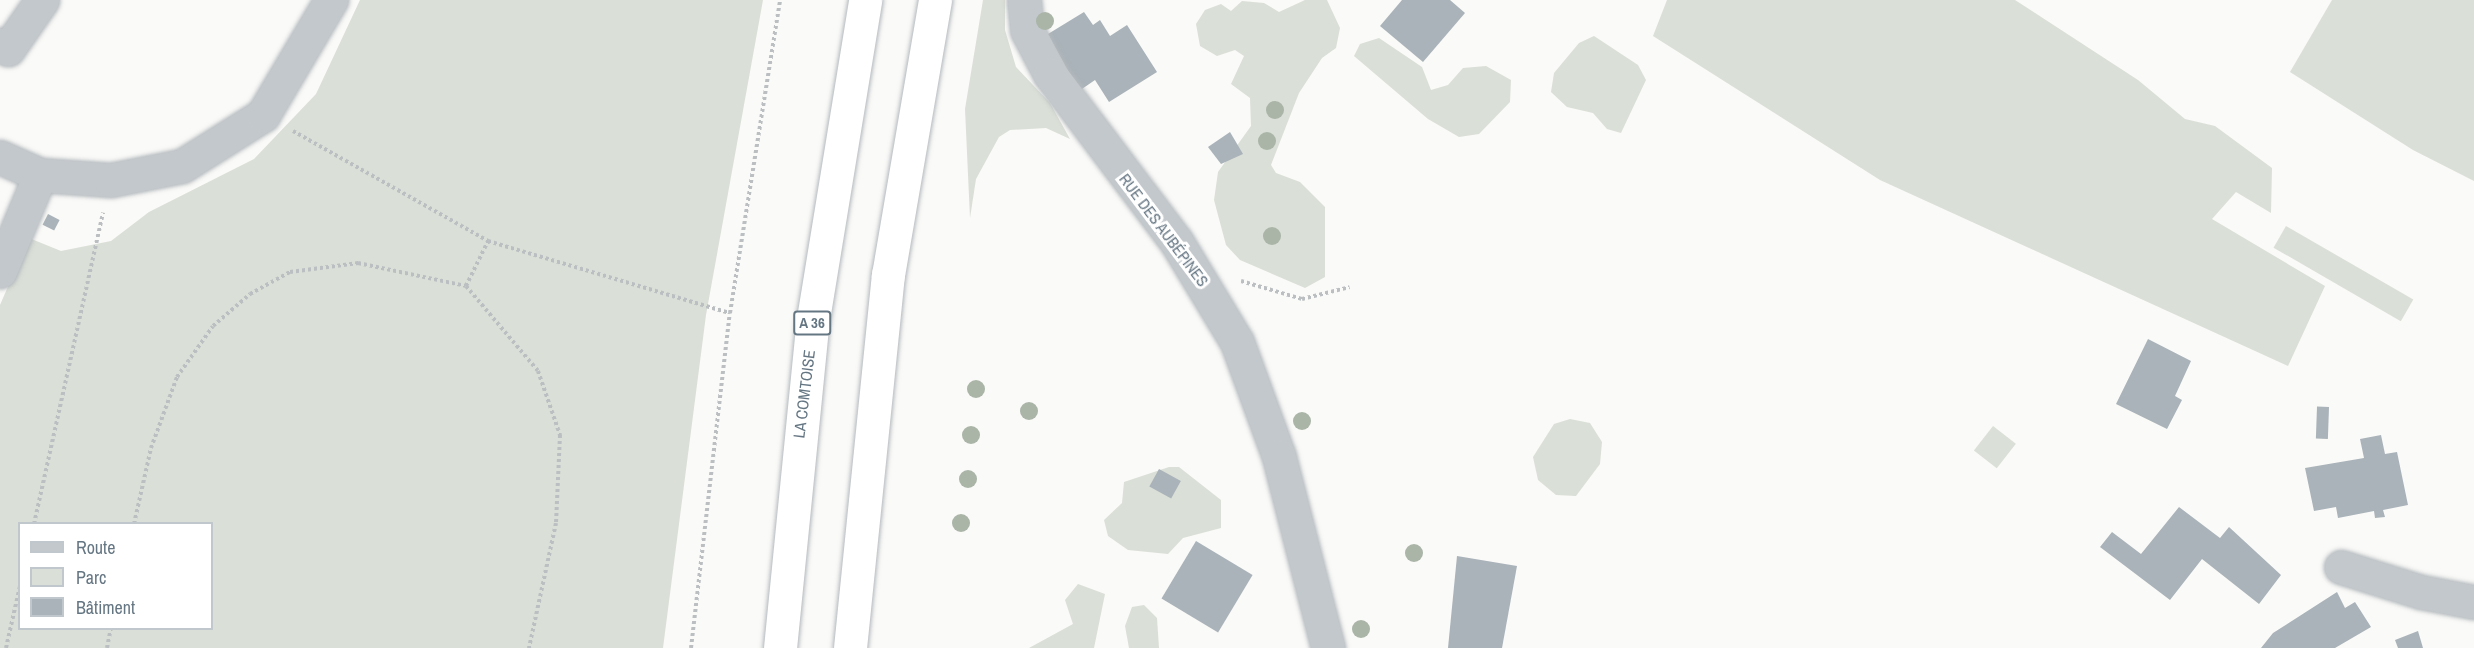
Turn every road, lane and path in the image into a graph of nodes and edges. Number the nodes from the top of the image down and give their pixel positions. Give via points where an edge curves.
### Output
1 (42, 0) edge
2 (331, 0) edge
3 (780, 0) edge
4 (865, 0) edge
5 (935, 0) edge
6 (1024, 0) edge
7 (0, 45) edge
8 (263, 115) junction
9 (0, 157) edge
10 (40, 175) junction
11 (111, 180) junction
12 (488, 240) junction
13 (0, 271) edge
14 (466, 285) junction
15 (1350, 287) dead end
16 (1209, 292) junction
17 (730, 313) junction
18 (34, 522) edge
19 (134, 522) edge
20 (2341, 567) dead end
21 (18, 595) edge
22 (2474, 602) edge
23 (111, 630) edge
24 (6, 648) edge
25 (107, 648) edge
26 (528, 648) edge
27 (691, 648) edge
28 (780, 648) edge
29 (850, 648) edge
30 (1328, 648) edge

1 - 7 street via 8,49
2 - 8 street
3 - 17 path
4 - 28 highway, LA COMTOISE / A 36 via 813,319
5 - 29 highway via 884,310
6 - 16 street, RUE DES AUBÉPINES via 1027,30 1050,74
8 - 11 street via 182,166
8 - 12 path
9 - 10 street
10 - 11 street
10 - 13 street
11 - 18 path
12 - 14 path
12 - 17 path
14 - 19 path via 357,263 290,272 250,294 213,326 177,377 151,448
14 - 26 path via 538,371 560,435 556,523
15 - 16 path via 1302,299 1233,280
16 - 30 street, RUE DES AUBÉPINES via 1238,342 1266,418
17 - 27 path
20 - 22 street
21 - 24 path
23 - 25 path

